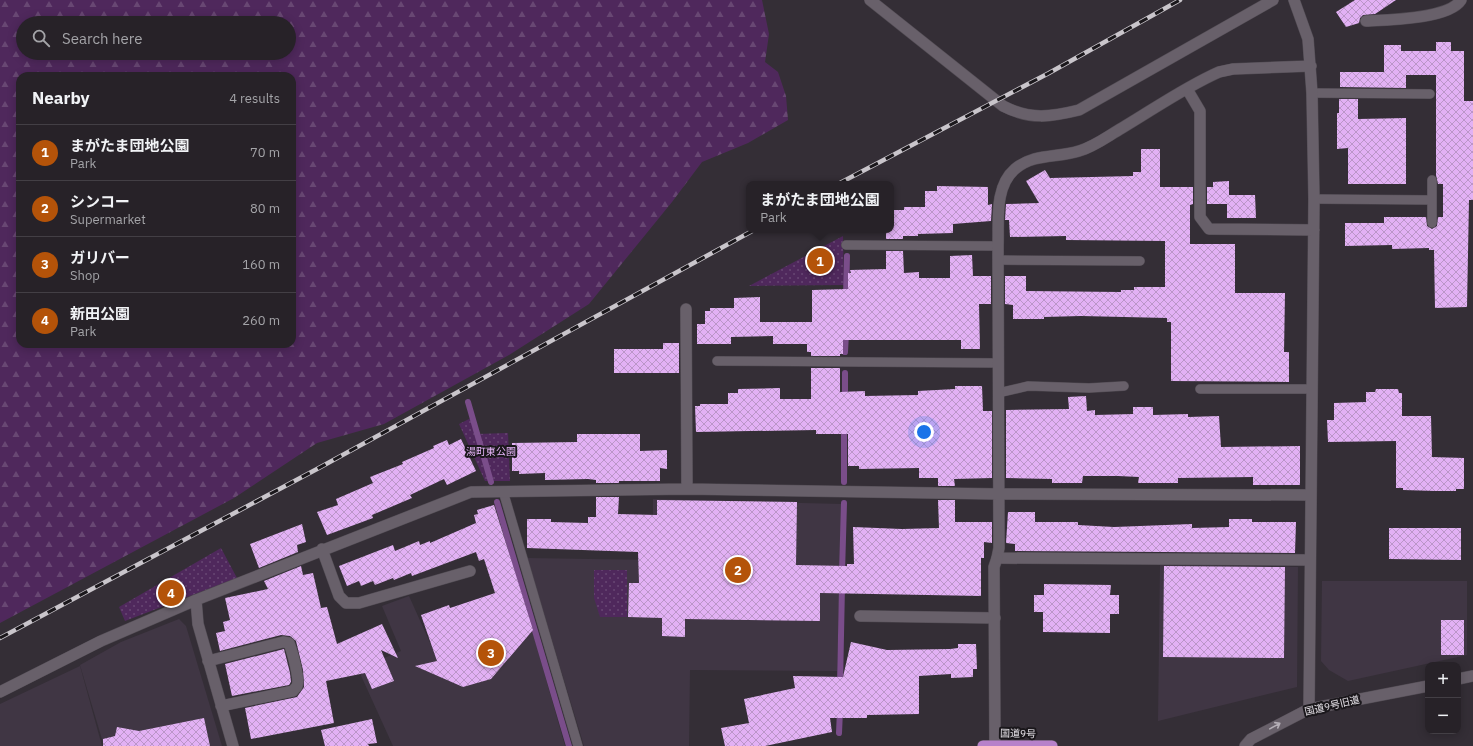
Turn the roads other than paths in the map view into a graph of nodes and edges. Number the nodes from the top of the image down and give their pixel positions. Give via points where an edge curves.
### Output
1 (870, 0) edge
2 (1273, 0) edge
3 (1294, 0) edge
4 (1461, 0) edge
5 (1366, 20) dead end
6 (1311, 66) junction
7 (1187, 89) junction
8 (1312, 92) junction
9 (1430, 94) dead end
10 (1432, 180) dead end
11 (1314, 199) junction
12 (1432, 200) junction
13 (1432, 223) dead end
14 (1314, 230) junction
15 (846, 245) dead end
16 (998, 246) junction
17 (998, 260) junction
18 (1140, 261) dead end
19 (686, 309) dead end
20 (717, 362) dead end
21 (998, 363) junction
22 (1124, 386) dead end
23 (1200, 389) dead end
24 (1312, 389) junction
25 (998, 393) junction
26 (687, 489) junction
27 (503, 491) junction
28 (998, 494) junction
29 (1311, 495) junction
30 (322, 549) junction
31 (997, 558) junction
32 (1310, 560) junction
33 (470, 570) dead end
34 (196, 600) junction
35 (860, 616) dead end
36 (994, 618) junction
37 (208, 661) junction
38 (1473, 676) edge
39 (1461, 678) edge
40 (1425, 687) edge
41 (0, 692) edge
42 (221, 706) junction
43 (1309, 709) junction
44 (233, 746) edge
45 (578, 746) edge
46 (983, 746) edge
47 (995, 746) edge
48 (1052, 746) edge
49 (1244, 746) edge

1 - 2 street via 1003,106 1016,113 1030,116 1053,116 1079,110
3 - 6 street via 1308,39
4 - 5 street via 1452,9 1443,12 1394,20
6 - 7 street via 1233,69 1219,72
6 - 8 street
7 - 14 street via 1200,111 1200,217 1209,229
7 - 16 street via 1092,146 1069,154 1030,160 1015,169 1006,179 1001,191
8 - 9 lane
8 - 11 street
10 - 12 lane
11 - 12 lane
11 - 14 street
12 - 13 lane
14 - 24 street
15 - 16 lane
16 - 17 street
17 - 18 lane
17 - 21 street
19 - 26 street
20 - 21 lane
21 - 25 street
22 - 25 lane via 1028,386
23 - 24 lane
24 - 29 street
25 - 28 street
26 - 27 street
26 - 28 street
27 - 30 street via 471,492
27 - 45 lane
28 - 29 street
28 - 31 street
29 - 32 street
30 - 33 street via 339,596 346,602 359,603
30 - 34 street
31 - 32 street
31 - 36 street via 994,567
32 - 43 street
34 - 37 street via 198,624
34 - 41 street via 101,641
35 - 36 street
36 - 47 street
37 - 42 street
37 - 42 street via 283,642 289,643 291,648 298,679 293,691
38 - 39 street
40 - 43 street, 国道9号旧道
42 - 44 street
49 -> 43 street, 国道9号旧道 via 1262,733
46 - 47 highway, 国道9号
47 - 48 highway, 国道9号

